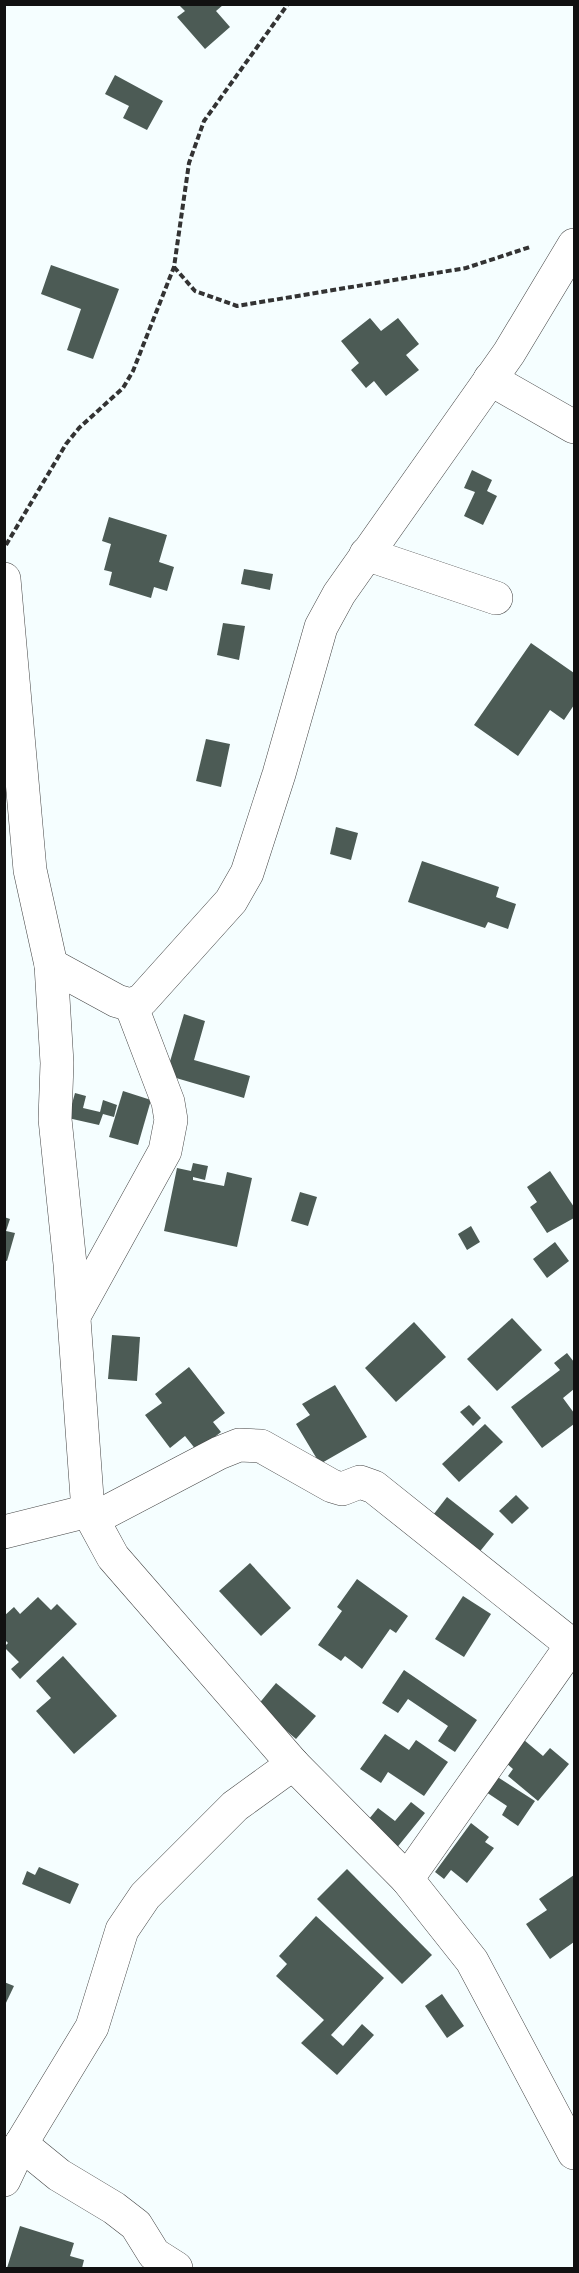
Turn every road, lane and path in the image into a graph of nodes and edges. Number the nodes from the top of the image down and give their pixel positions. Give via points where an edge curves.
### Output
1 (288, 4) edge
2 (574, 245) edge
3 (531, 247) dead end
4 (174, 267) junction
5 (490, 379) junction
6 (574, 427) edge
7 (4, 548) edge
8 (366, 554) junction
9 (6, 591) edge
10 (496, 598) dead end
11 (17, 870) edge
12 (51, 965) junction
13 (131, 1005) junction
14 (74, 1316) junction
15 (91, 1515) junction
16 (4, 1532) edge
17 (573, 1643) edge
18 (293, 1764) junction
19 (407, 1879) junction
20 (21, 2144) junction
21 (574, 2153) edge
22 (4, 2180) edge
23 (176, 2268) edge

1 - 4 path via 204,121 189,163
2 - 5 street
3 - 4 path via 466,268 237,306 195,291
4 - 7 path via 123,388 66,444
5 - 6 street
5 - 8 street
8 - 10 street
8 - 13 street via 321,627 247,873 231,901 142,1000
9 - 11 street
11 - 12 street
12 - 13 street
12 - 14 street via 57,1064 55,1119
13 - 14 street via 168,1102 171,1120 165,1151
14 - 15 street
15 - 16 street
15 - 17 street via 219,1453 239,1445 261,1446 342,1489 360,1482 374,1486
15 - 18 street via 113,1557
17 - 19 street
18 - 19 street
18 - 20 street via 236,1806 145,1896 122,1930 92,2027
19 - 21 street via 472,1960
20 - 22 street
20 - 23 street via 59,2175 136,2225 154,2254

